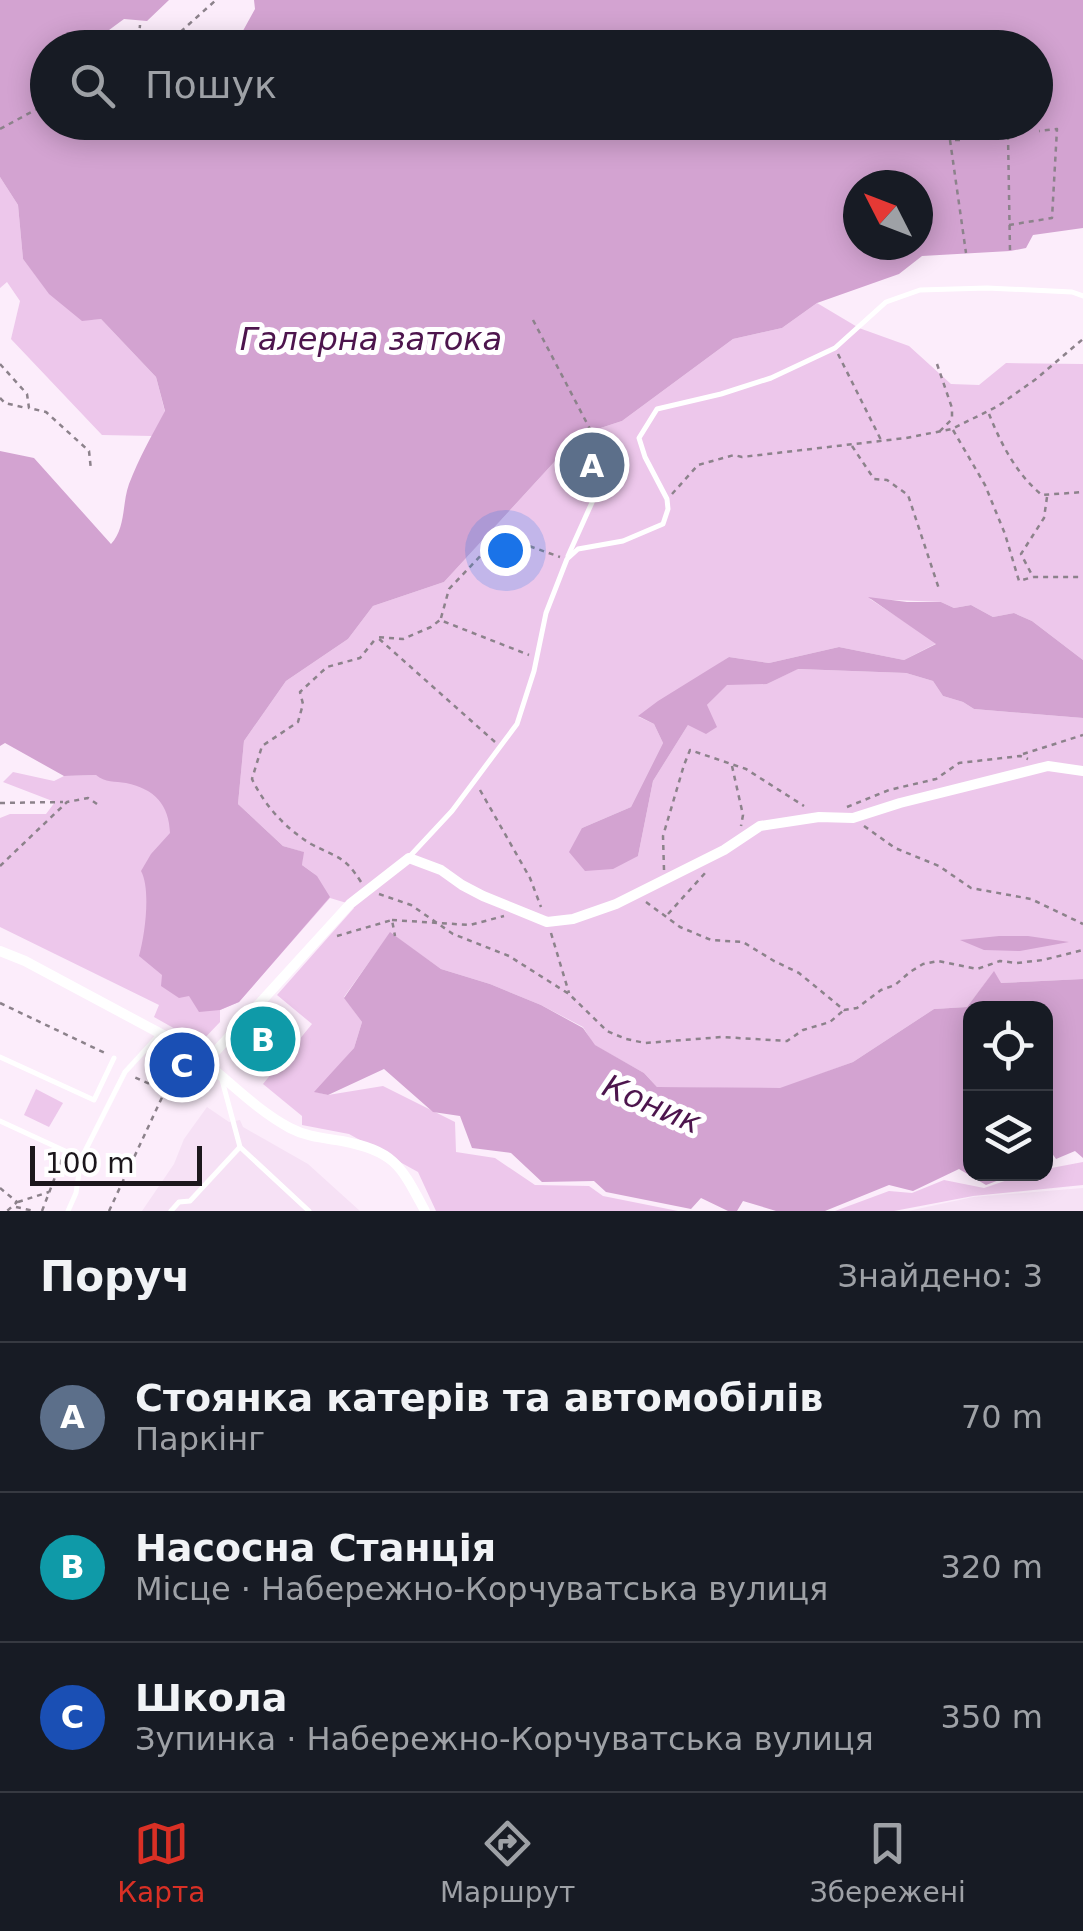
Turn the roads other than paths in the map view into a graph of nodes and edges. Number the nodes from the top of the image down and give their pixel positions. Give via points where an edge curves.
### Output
1 (1083, 296) edge
2 (606, 448) dead end
3 (567, 559) junction
4 (1083, 771) edge
5 (409, 858) junction
6 (0, 951) edge
7 (159, 1034) junction
8 (0, 1057) edge
9 (114, 1058) road end
10 (206, 1062) junction
11 (221, 1077) junction
12 (0, 1121) edge
13 (240, 1146) junction
14 (65, 1151) road end
15 (68, 1211) edge
16 (171, 1211) edge
17 (309, 1211) edge
18 (425, 1211) edge

1 - 3 lane via 920,290 886,302 835,348 772,378 658,409 639,438 667,499 663,524 623,541 578,549
2 - 3 lane via 594,498
3 - 5 lane via 516,724
4 - 5 street via 1048,766 853,818 760,826 616,904 573,919 547,922
5 - 10 street via 350,904
6 - 7 street
7 - 10 street
7 - 15 lane via 125,1072 80,1159
8 - 9 lane via 94,1100
10 - 11 street
11 - 13 lane
11 - 18 street via 290,1128 393,1159
12 - 14 lane
13 - 16 lane via 190,1201
13 - 17 lane

